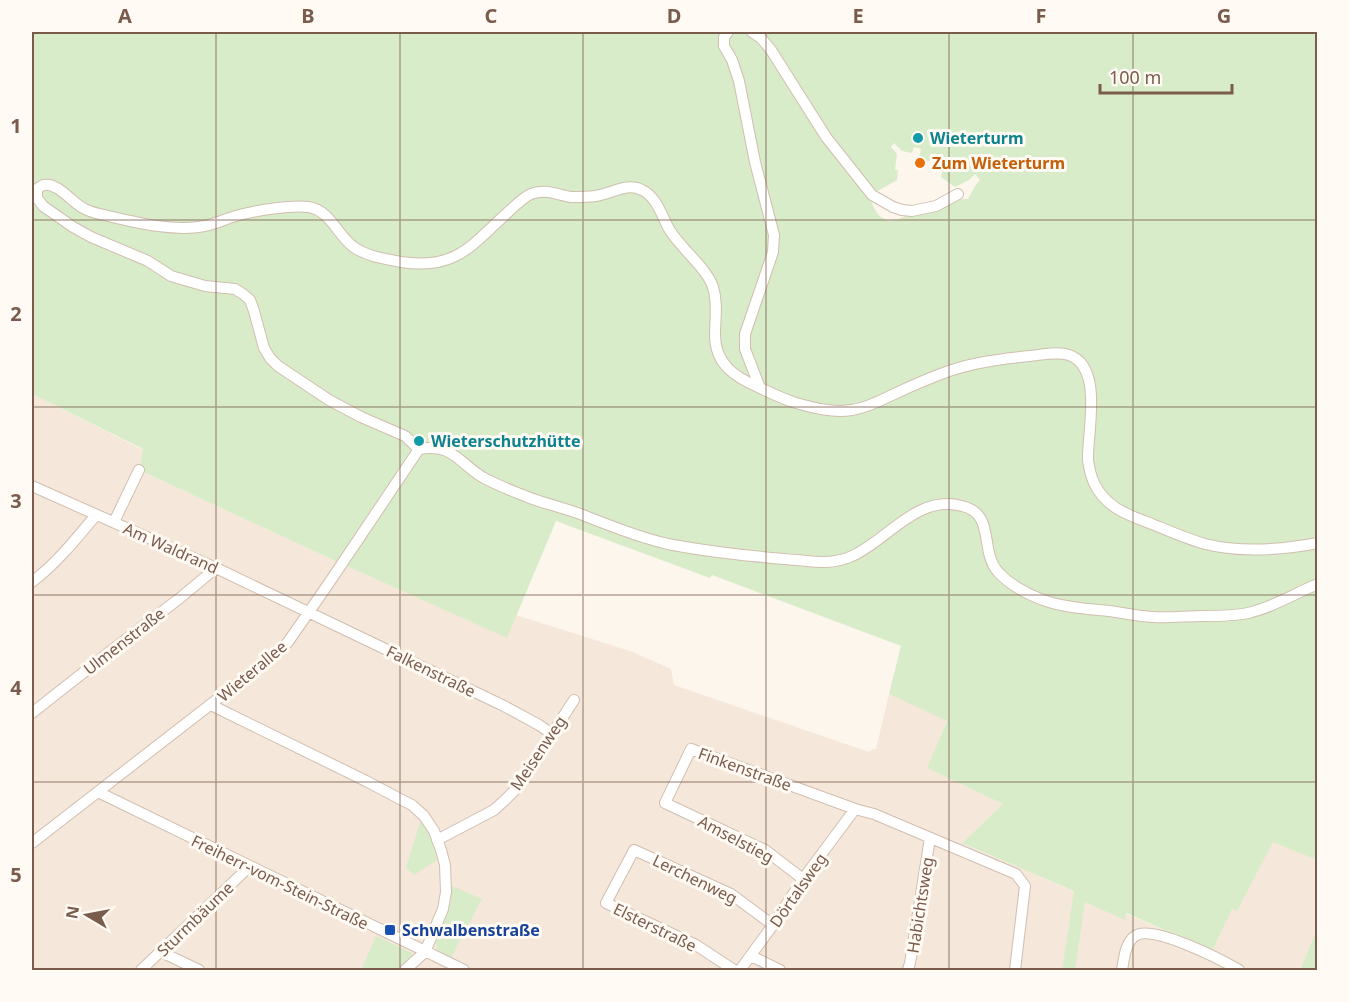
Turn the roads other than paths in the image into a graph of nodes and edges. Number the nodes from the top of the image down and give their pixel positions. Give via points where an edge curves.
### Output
1 (728, 32) edge
2 (752, 32) edge
3 (958, 194) dead end
4 (760, 388) junction
5 (419, 449) junction
6 (139, 470) dead end
7 (32, 486) edge
8 (96, 515) junction
9 (114, 522) junction
10 (1317, 543) edge
11 (216, 568) junction
12 (32, 582) edge
13 (1317, 584) edge
14 (309, 612) junction
15 (574, 700) dead end
16 (211, 705) junction
17 (32, 713) edge
18 (552, 735) junction
19 (98, 792) junction
20 (665, 803) joint
21 (855, 809) junction
22 (930, 838) junction
23 (437, 840) junction
24 (32, 843) edge
25 (249, 867) junction
26 (803, 879) junction
27 (606, 903) joint
28 (773, 925) junction
29 (161, 952) junction
30 (425, 952) junction
31 (751, 956) junction
32 (141, 970) edge
33 (199, 970) edge
34 (405, 970) edge
35 (464, 970) edge
36 (734, 970) edge
37 (740, 970) edge
38 (780, 970) edge
39 (908, 970) edge
40 (1015, 970) edge
41 (1122, 970) edge
42 (1239, 970) edge

1 - 4 street via 724,46 739,81 774,241 745,334 745,349
2 - 3 street via 771,50 826,137 872,195 893,207 912,211 936,206
4 - 5 street via 736,376 721,360 715,340 712,284 675,238 651,196 639,188 626,187 590,197 534,193 463,252 444,262 427,264 389,260 359,251 342,237 324,213 312,208 298,206 243,214 199,227 144,224 98,214 80,207 55,187 40,186 37,198 43,206 92,237 148,261 171,276 243,294 254,310 264,348 278,366 329,400 405,436
4 - 10 street via 812,407 849,411 970,364 1067,354 1086,371 1091,408 1089,470 1110,505 1211,545 1260,550
5 - 13 street via 446,450 491,481 652,539 690,548 778,558 840,560 864,549 916,513 960,505 980,516 991,561 1002,576 1036,597 1071,607 1154,617 1233,615 1259,610
5 - 14 street, Wieterallee
6 - 9 street
7 - 8 street, Am Waldrand
8 - 9 street, Am Waldrand
8 - 12 street via 64,553
9 - 11 street, Am Waldrand
11 - 14 street, Am Waldrand
11 - 17 street, Ulmenstraße
14 - 16 street, Wieterallee via 278,652
14 - 18 street, Falkenstraße via 513,711
15 - 18 street, Meisenweg
16 - 19 street, Wieterallee
16 - 23 street via 411,805 424,816
18 - 23 street, Meisenweg via 505,800 494,810
19 - 24 street, Wieterallee
19 - 25 street, Freiherr-vom-Stein-Straße
20 - 21 street, Finkenstraße via 692,749
20 - 26 street, Amselstieg via 765,850
21 - 22 street, Habichtsweg
21 - 26 street, Dörtalsweg
22 - 39 street, Habichtsweg
22 - 40 street, Habichtsweg via 1016,874 1025,886
23 - 30 street via 445,865 446,892
25 - 29 street, Sturmbäume
25 - 30 street, Freiherr-vom-Stein-Straße
26 - 28 street, Dörtalsweg
27 - 28 street, Lerchenweg via 634,850 731,894
27 - 36 street, Elsterstraße via 696,945
28 - 31 street, Dörtalsweg
29 - 32 street, Sturmbäume
29 - 33 street
30 - 34 street
30 - 35 street, Freiherr-vom-Stein-Straße
31 - 37 street, Dörtalsweg
31 - 38 street
41 - 42 street via 1129,943 1145,932 1182,943

